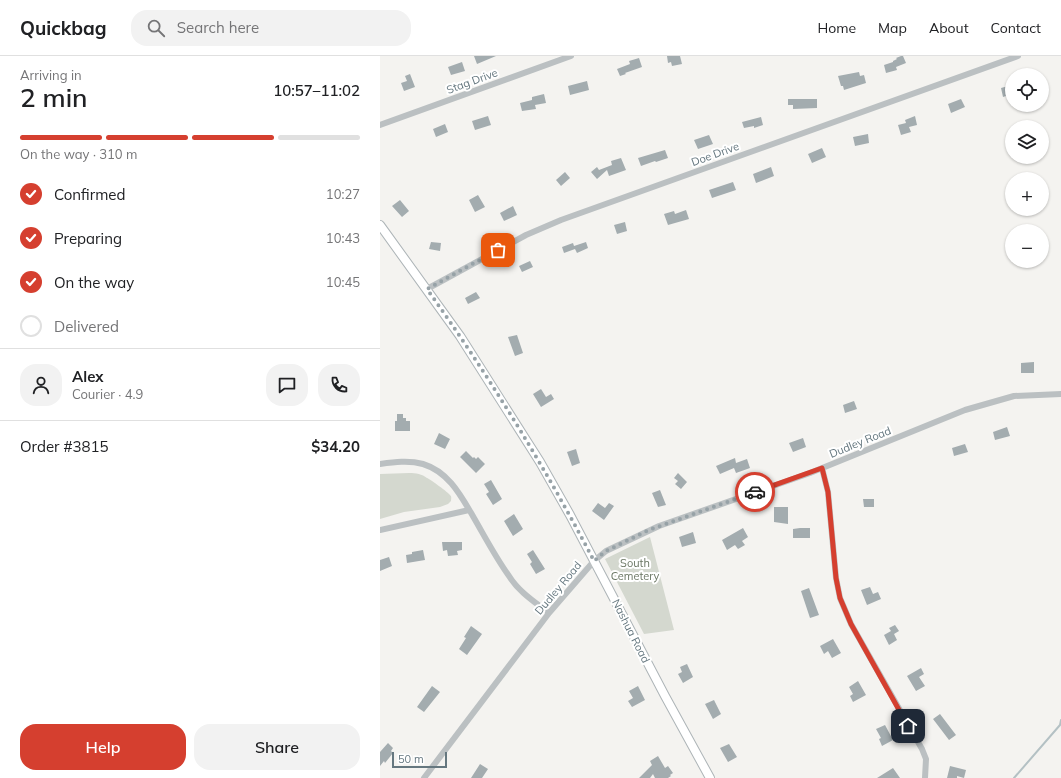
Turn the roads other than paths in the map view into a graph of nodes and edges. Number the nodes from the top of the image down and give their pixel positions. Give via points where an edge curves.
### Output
1 (571, 56) edge
2 (1018, 56) edge
3 (380, 125) edge
4 (380, 225) edge
5 (427, 289) junction
6 (1061, 394) edge
7 (380, 464) edge
8 (822, 468) junction
9 (469, 510) junction
10 (380, 530) edge
11 (594, 561) junction
12 (549, 613) junction
13 (424, 778) edge
14 (710, 778) edge
15 (925, 778) edge

1 - 3 street, Stag Drive
2 - 5 street, Doe Drive via 561,220 519,239
4 - 5 main road, Nashua Road
5 - 11 main road, Nashua Road via 520,428
6 - 8 street, Dudley Road via 1019,395 979,405
7 - 9 street via 411,462 428,466 448,479
8 - 11 street, Dudley Road via 659,526 612,548
8 - 15 street via 828,492 840,598 851,624 922,749 926,759
9 - 10 street
9 - 12 street via 518,588
11 - 12 street, Dudley Road
11 - 14 main road, Nashua Road
12 - 13 street, Dudley Road

